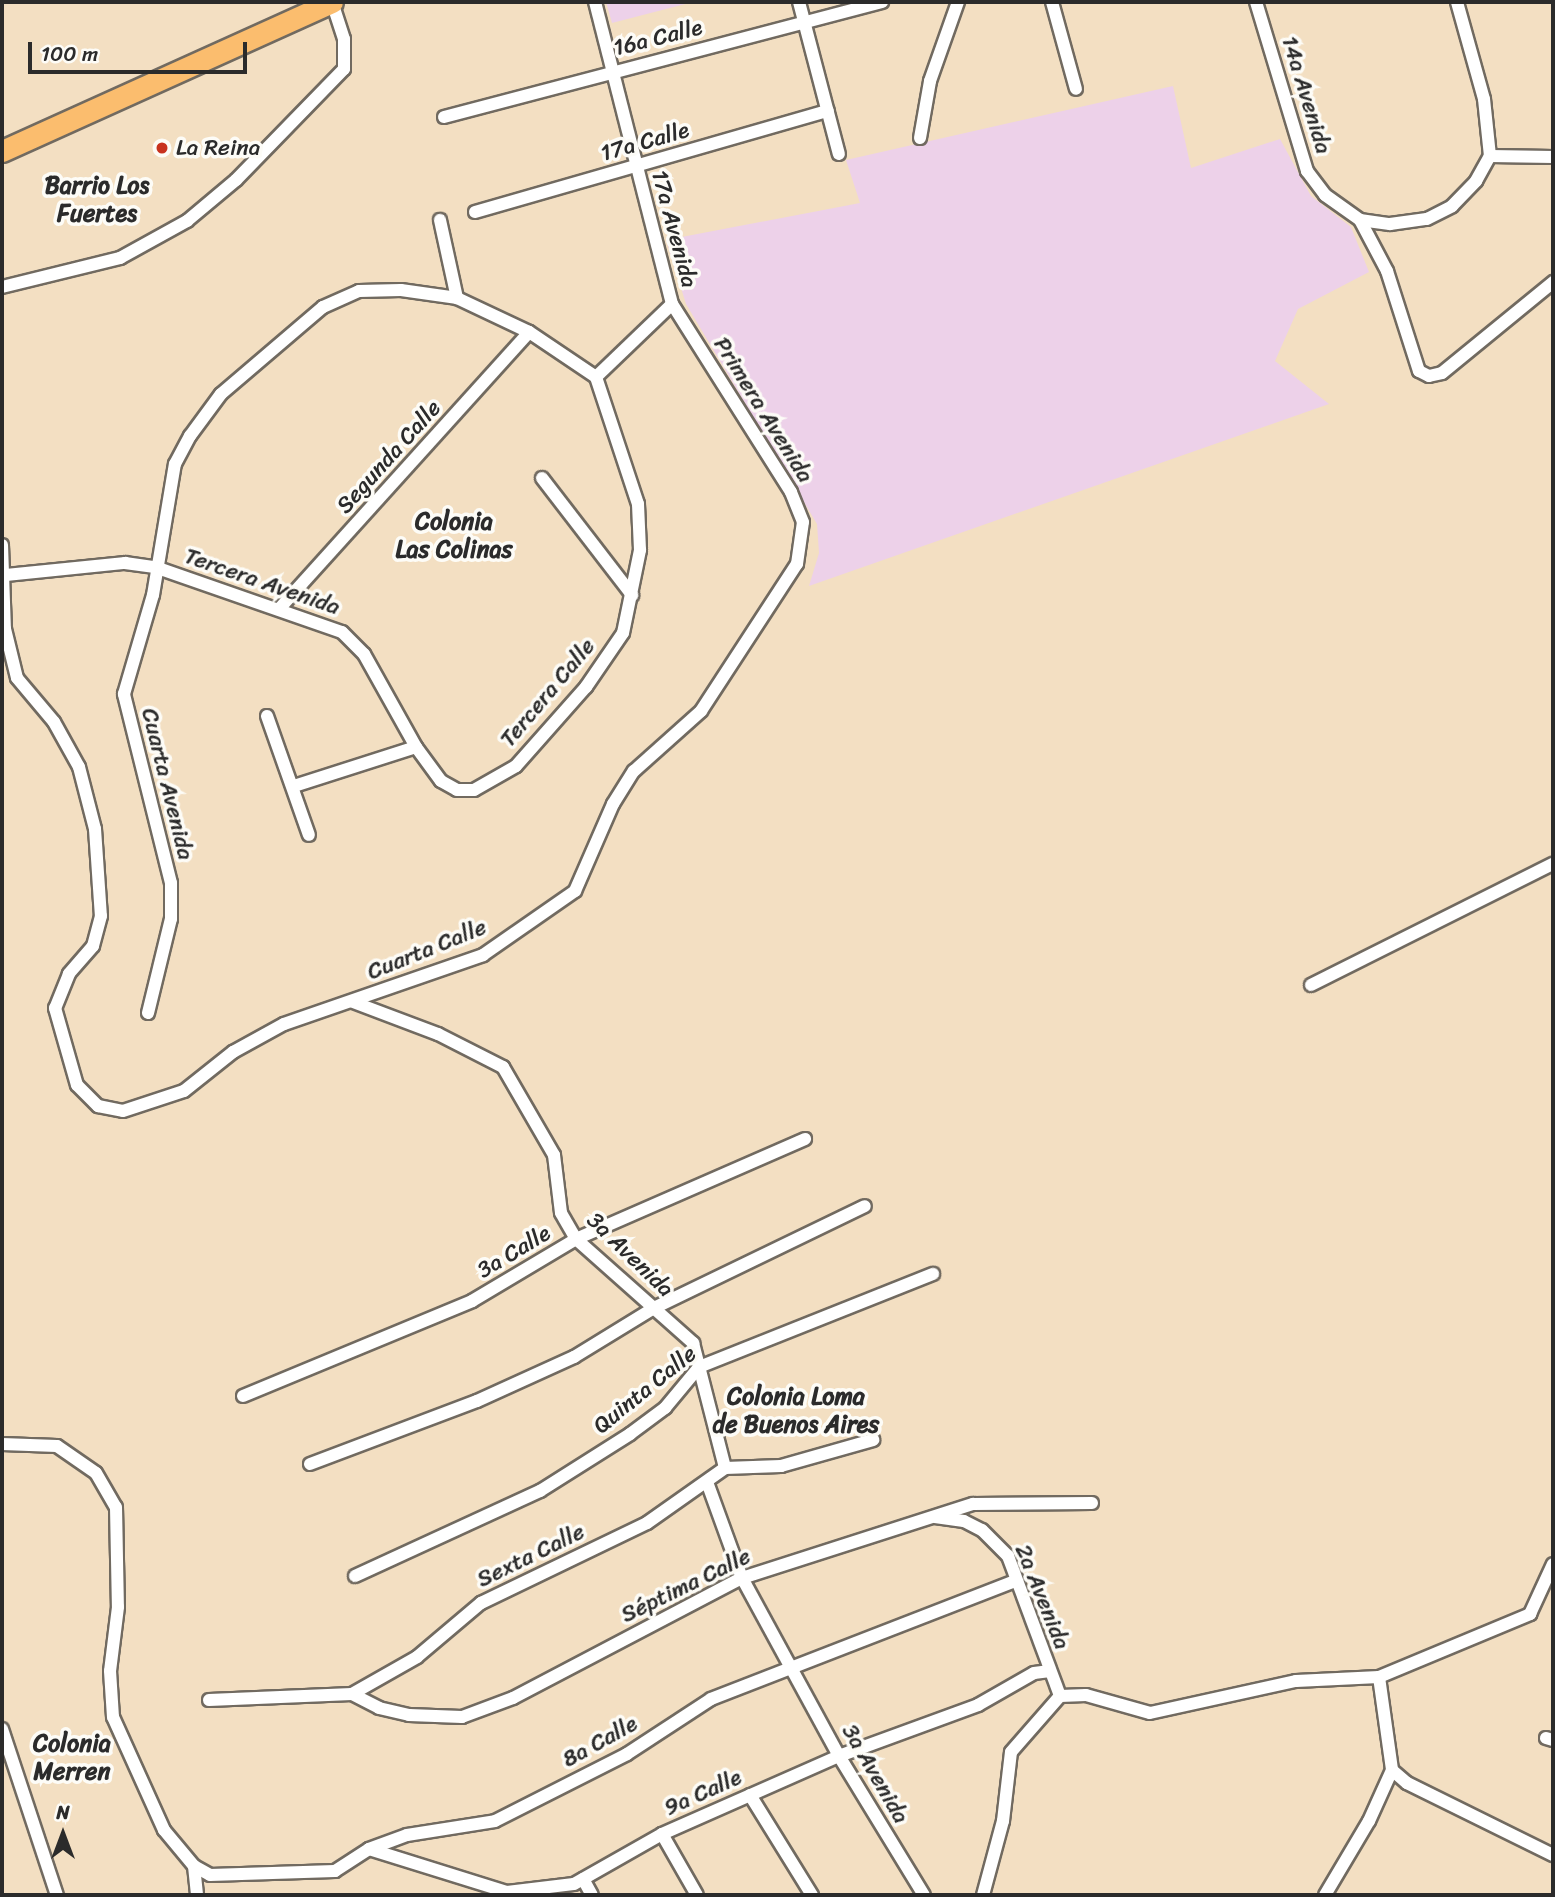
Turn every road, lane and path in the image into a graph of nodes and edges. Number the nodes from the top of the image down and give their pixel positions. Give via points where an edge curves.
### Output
1 (332, 2) edge
2 (595, 2) edge
3 (799, 2) edge
4 (882, 2) edge
5 (958, 2) edge
6 (1052, 2) edge
7 (1256, 2) edge
8 (1457, 2) edge
9 (804, 22) junction
10 (613, 71) junction
11 (1076, 89) dead end
12 (828, 111) junction
13 (444, 117) dead end
14 (920, 138) dead end
15 (2, 151) edge
16 (839, 154) dead end
17 (1490, 156) junction
18 (1553, 157) edge
19 (635, 167) junction
20 (475, 212) dead end
21 (440, 220) dead end
22 (1360, 220) junction
23 (1553, 282) edge
24 (2, 287) edge
25 (457, 298) junction
26 (672, 304) junction
27 (529, 332) junction
28 (596, 377) junction
29 (542, 478) dead end
30 (802, 544) joint
31 (2, 545) edge
32 (155, 566) junction
33 (6, 575) junction
34 (632, 595) junction
35 (279, 609) junction
36 (267, 716) dead end
37 (416, 747) junction
38 (294, 786) junction
39 (465, 791) joint
40 (309, 835) dead end
41 (1553, 864) edge
42 (1311, 985) dead end
43 (353, 1002) junction
44 (148, 1013) dead end
45 (805, 1139) dead end
46 (865, 1206) dead end
47 (576, 1239) junction
48 (933, 1274) dead end
49 (654, 1308) junction
50 (699, 1367) junction
51 (243, 1396) dead end
52 (873, 1440) dead end
53 (2, 1444) edge
54 (310, 1464) dead end
55 (725, 1468) junction
56 (707, 1482) junction
57 (1092, 1503) dead end
58 (931, 1516) junction
59 (1553, 1564) edge
60 (355, 1576) dead end
61 (742, 1578) junction
62 (1015, 1581) junction
63 (790, 1667) junction
64 (1050, 1671) junction
65 (1379, 1677) junction
66 (352, 1694) junction
67 (1060, 1696) junction
68 (209, 1700) dead end
69 (2, 1729) edge
70 (839, 1756) junction
71 (1392, 1770) junction
72 (750, 1795) junction
73 (662, 1834) junction
74 (369, 1849) junction
75 (1553, 1855) edge
76 (194, 1866) junction
77 (583, 1879) junction
78 (507, 1894) edge
79 (57, 1895) edge
80 (197, 1895) edge
81 (592, 1895) edge
82 (697, 1895) edge
83 (812, 1895) edge
84 (924, 1895) edge
85 (983, 1895) edge
86 (1325, 1895) edge

1 - 15 main road
1 - 24 street via 344,39 344,69 236,180 187,221 120,258
2 - 10 street, 17a Avenida
3 - 9 street
4 - 9 street, 16a Calle
5 - 14 street via 930,80
6 - 11 street
7 - 22 street, 14a Avenida via 1307,172 1325,195
8 - 17 street via 1477,72
9 - 10 street, 16a Calle
9 - 12 street
10 - 13 street, 16a Calle
10 - 19 street, 17a Avenida
12 - 16 street
12 - 19 street, 17a Calle
17 - 18 street
17 - 22 street via 1476,181 1452,206 1427,219 1390,224
19 - 20 street, 17a Calle
19 - 26 street, 17a Avenida
21 - 25 street
22 - 23 street via 1387,271 1419,371 1429,376 1442,373
25 - 27 street, Cuarta Avenida
25 - 32 street, Cuarta Avenida via 401,290 359,291 323,307 270,349 222,394 175,464
26 - 28 street
26 - 30 street, Primera Avenida via 791,492 803,522
27 - 28 street, Cuarta Avenida
27 - 35 street, Segunda Calle
28 - 34 street, Tercera Calle via 638,505 640,550
29 - 34 street
30 - 43 street, Cuarta Calle via 797,564 701,710 634,771 612,804 575,891 483,955
31 - 33 street
32 - 33 street, Tercera Avenida via 125,563
32 - 35 street, Tercera Avenida
32 - 44 street, Cuarta Avenida via 153,595 124,694 171,883 172,919
33 - 43 street, Cuarta Calle via 5,629 17,678 54,722 79,767 95,829 101,916 93,946 69,974 55,1008 77,1086 98,1106 123,1111 155,1103 184,1091 233,1052 284,1024
34 - 39 street, Tercera Calle via 623,634 586,687 516,766 482,788
35 - 37 street, Tercera Avenida via 342,632 364,654
36 - 38 street
37 - 38 street
37 - 39 street, Tercera Avenida via 441,781
38 - 40 street
41 - 42 street
43 - 47 street, 3a Avenida via 438,1034 503,1067 554,1155 561,1213
45 - 47 street, 3a Calle
46 - 49 street
47 - 49 street, 3a Avenida
47 - 51 street, 3a Calle via 472,1301
48 - 50 street, Quinta Calle
49 - 50 street, 3a Avenida via 693,1343
49 - 54 street via 574,1357 477,1401
50 - 55 street, 3a Avenida
50 - 60 street, Quinta Calle via 665,1408 540,1491
52 - 55 street via 781,1466
53 - 76 street via 57,1446 96,1473 116,1507 118,1607 110,1671 113,1717 164,1830
55 - 56 street, Sexta Calle
56 - 61 street, 3a Avenida
56 - 66 street, Sexta Calle via 647,1523 481,1603 417,1657
57 - 58 street, Séptima Calle via 973,1504
58 - 61 street, Séptima Calle
58 - 62 street, 2a Avenida via 964,1521 982,1530 1008,1556
59 - 65 street via 1530,1614
61 - 63 street, 3a Avenida
61 - 66 street, Séptima Calle via 513,1698 474,1713 437,1718 410,1715 379,1708
62 - 63 street, 8a Calle
62 - 64 street, 2a Avenida
63 - 70 street, 3a Avenida
63 - 74 street, 8a Calle via 711,1699 626,1754 495,1821 407,1835
64 - 67 street, 2a Avenida
64 - 70 street, 9a Calle via 1034,1673 978,1705
65 - 67 street via 1296,1681 1150,1713 1086,1695
65 - 71 street
66 - 68 street, Sexta Calle
67 - 85 street via 1011,1752 1003,1821
69 - 79 street
70 - 72 street, 9a Calle
70 - 84 street, 3a Avenida
71 - 75 street via 1406,1783
71 - 86 street via 1369,1821
72 - 73 street, 9a Calle
72 - 83 street
73 - 77 street, 9a Calle
73 - 82 street
74 - 76 street, 8a Calle via 335,1871 308,1874 210,1875
74 - 78 street, 9a Calle
76 - 80 street
77 - 78 street, 9a Calle
77 - 81 street

